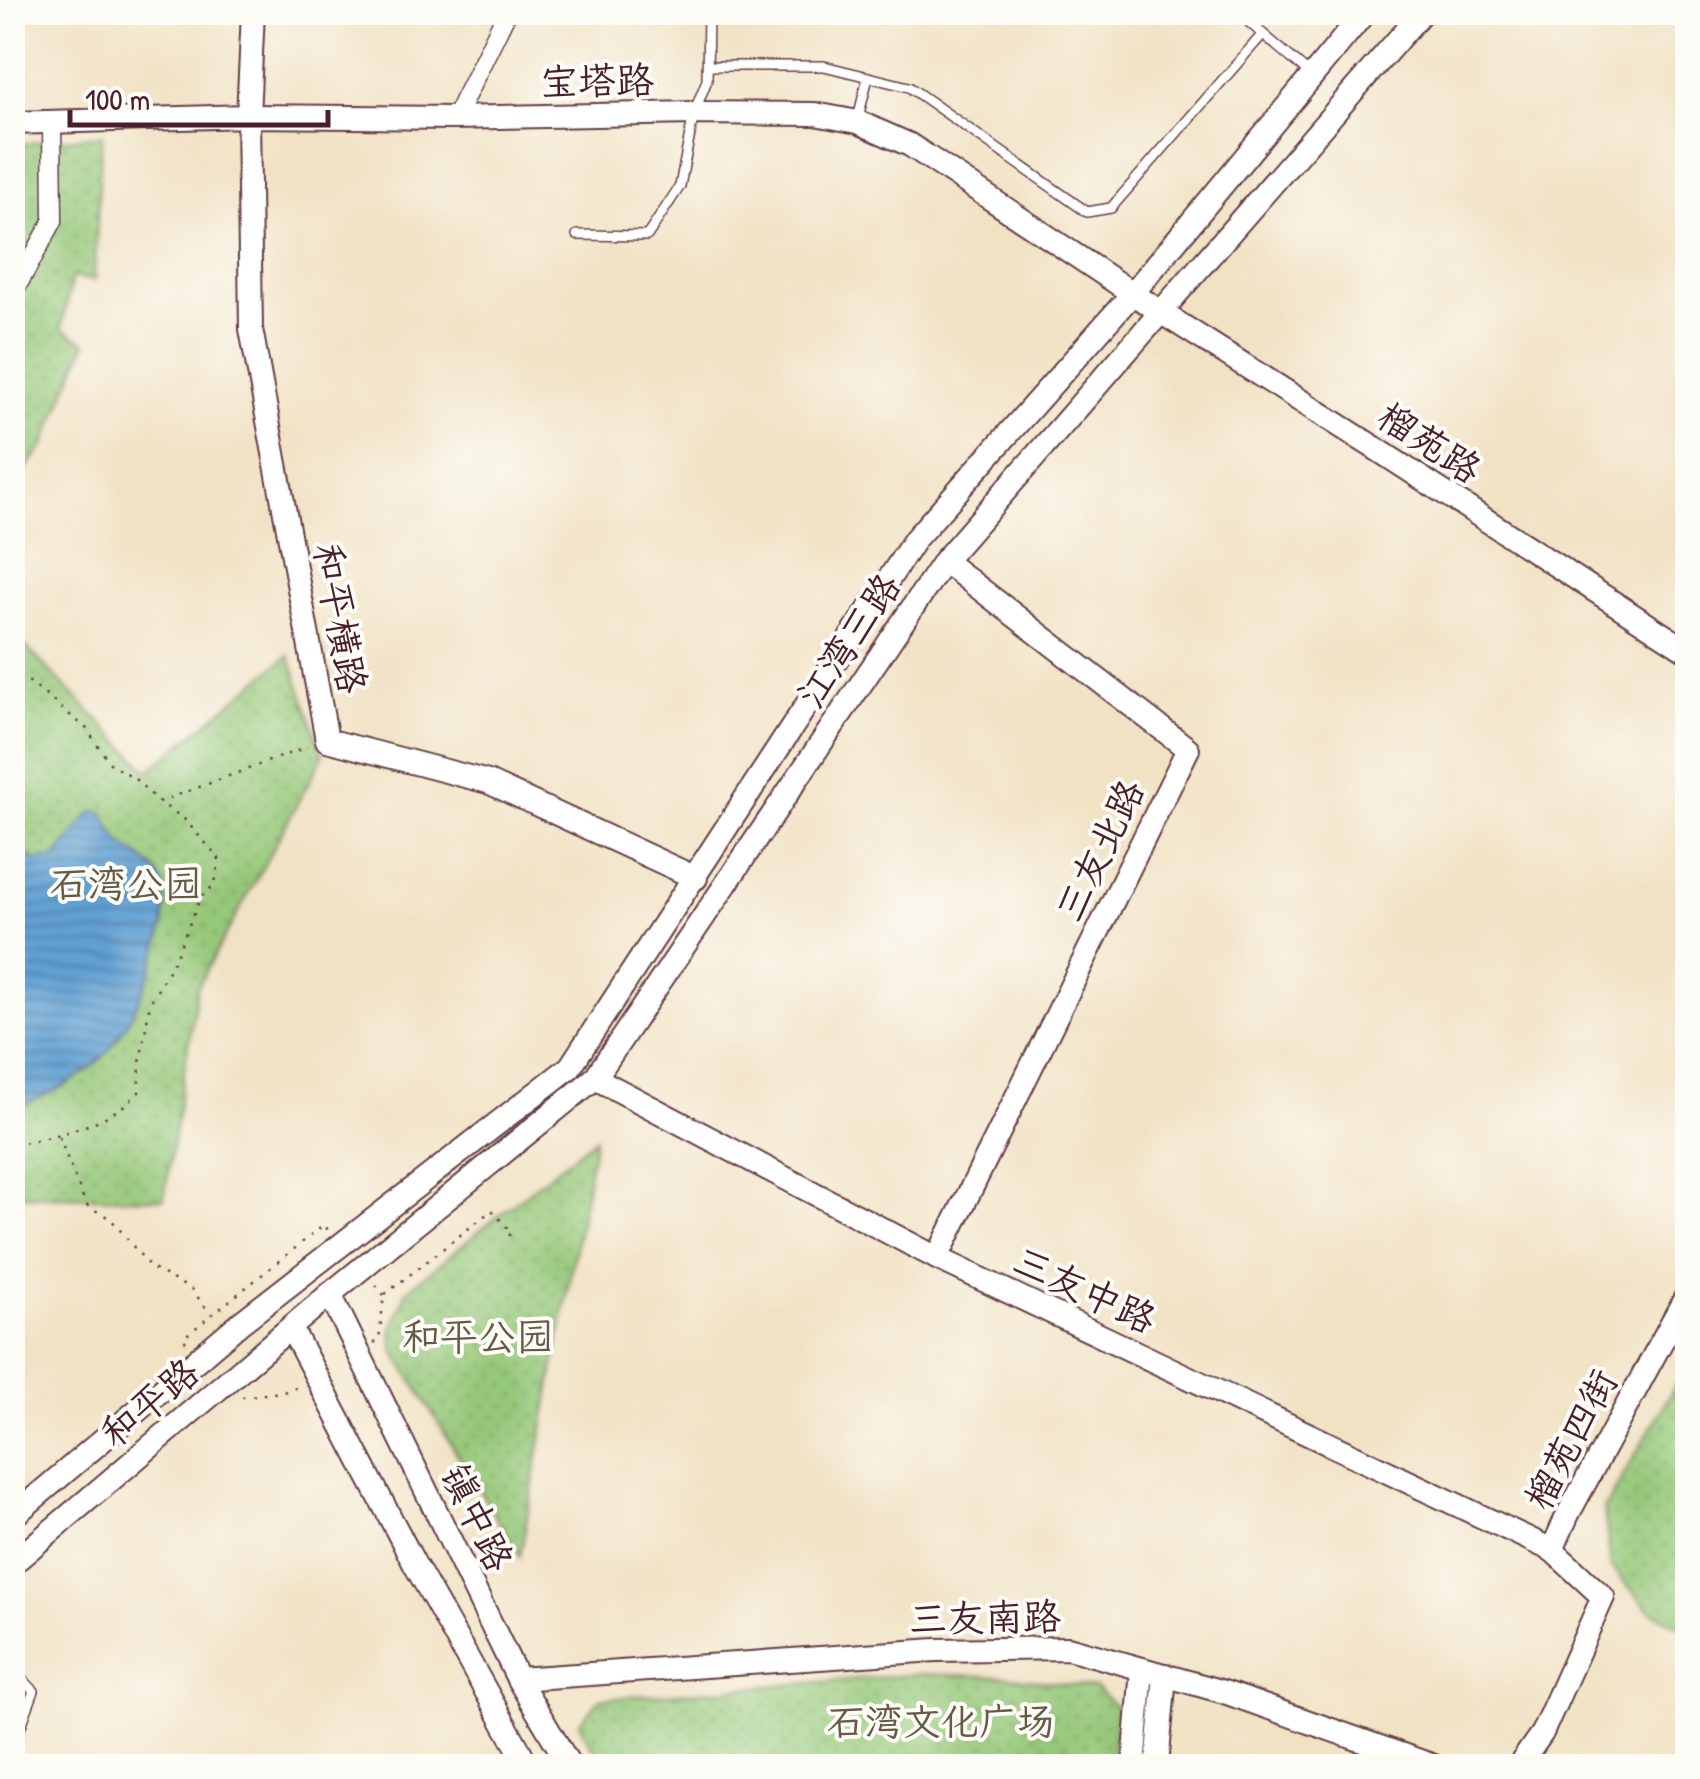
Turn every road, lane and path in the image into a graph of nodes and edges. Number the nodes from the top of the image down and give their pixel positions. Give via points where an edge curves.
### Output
1 (253, 12) edge
2 (507, 12) edge
3 (708, 12) edge
4 (1236, 12) edge
5 (1365, 12) edge
6 (1422, 12) edge
7 (1262, 35) junction
8 (708, 66) junction
9 (1312, 76) junction
10 (868, 77) junction
11 (694, 114) junction
12 (248, 116) junction
13 (455, 118) junction
14 (52, 122) junction
15 (858, 122) junction
16 (12, 123) edge
17 (577, 235) dead end
18 (1133, 293) junction
19 (12, 295) edge
20 (1162, 314) junction
21 (944, 561) junction
22 (1688, 652) edge
23 (12, 668) edge
24 (327, 740) junction
25 (158, 802) junction
26 (696, 878) junction
27 (594, 1078) junction
28 (58, 1136) junction
29 (12, 1145) edge
30 (324, 1225) dead end
31 (504, 1239) dead end
32 (937, 1258) junction
33 (297, 1278) junction
34 (1688, 1293) edge
35 (330, 1294) junction
36 (212, 1314) junction
37 (291, 1328) junction
38 (182, 1338) dead end
39 (379, 1340) dead end
40 (289, 1392) dead end
41 (233, 1398) dead end
42 (12, 1517) edge
43 (1552, 1550) junction
44 (12, 1564) edge
45 (12, 1669) edge
46 (1154, 1672) junction
47 (518, 1679) junction
48 (12, 1750) edge
49 (528, 1766) edge
50 (570, 1766) edge
51 (1134, 1766) edge
52 (1157, 1766) edge
53 (1434, 1766) edge
54 (1519, 1766) edge

1 - 12 street, 和平横路
2 - 13 street
3 - 8 lane
4 - 7 lane
5 - 9 street, 江湾三路
6 - 20 street, 江湾三路
7 - 9 lane
7 - 10 lane via 1111,208 1087,212 908,87
8 - 10 lane via 824,66
8 - 11 lane
9 - 18 street, 江湾三路
10 - 15 lane
11 - 13 street, 宝塔路
11 - 15 street, 宝塔路 via 815,114
11 - 17 lane via 680,186 647,236
12 - 13 street, 宝塔路
12 - 14 street, 宝塔路
12 - 24 street, 和平横路 via 252,329
14 - 16 street, 宝塔路
14 - 19 street via 52,220
15 - 18 street, 宝塔路 via 910,145
18 - 20 street, 榴苑路
18 - 26 street, 江湾三路 via 915,539
20 - 21 street, 江湾三路
20 - 22 street, 榴苑路
21 - 27 street, 江湾三路
21 - 32 street, 三友北路 via 1188,749
23 - 25 path via 86,728 112,766
24 - 25 path
24 - 26 street, 和平横路 via 488,782
25 - 28 path via 184,819 219,858 214,884 201,897 150,1003 139,1092 125,1107
26 - 33 street, 江湾三路 via 570,1067
27 - 32 street, 三友中路
27 - 35 street, 江湾三路
28 - 29 path
28 - 36 path via 86,1205 111,1219 150,1267 192,1290
30 - 36 path
31 - 39 path via 512,1233 492,1210 384,1295
32 - 43 street, 三友中路
33 - 35 street
33 - 37 street
33 - 42 street, 和平路
34 - 43 street, 榴苑四街
35 - 37 street, 和平路
35 - 47 street, 镇中路
36 - 38 path
37 - 44 street, 和平路
37 - 49 street, 镇中路
40 - 41 path
43 - 54 street, 榴苑四街 via 1602,1597 1542,1733
45 - 48 lane via 34,1692
46 - 47 street, 三友南路 via 1068,1648
46 - 51 street
46 - 52 street
46 - 53 street, 三友南路
47 - 50 street, 镇中路

